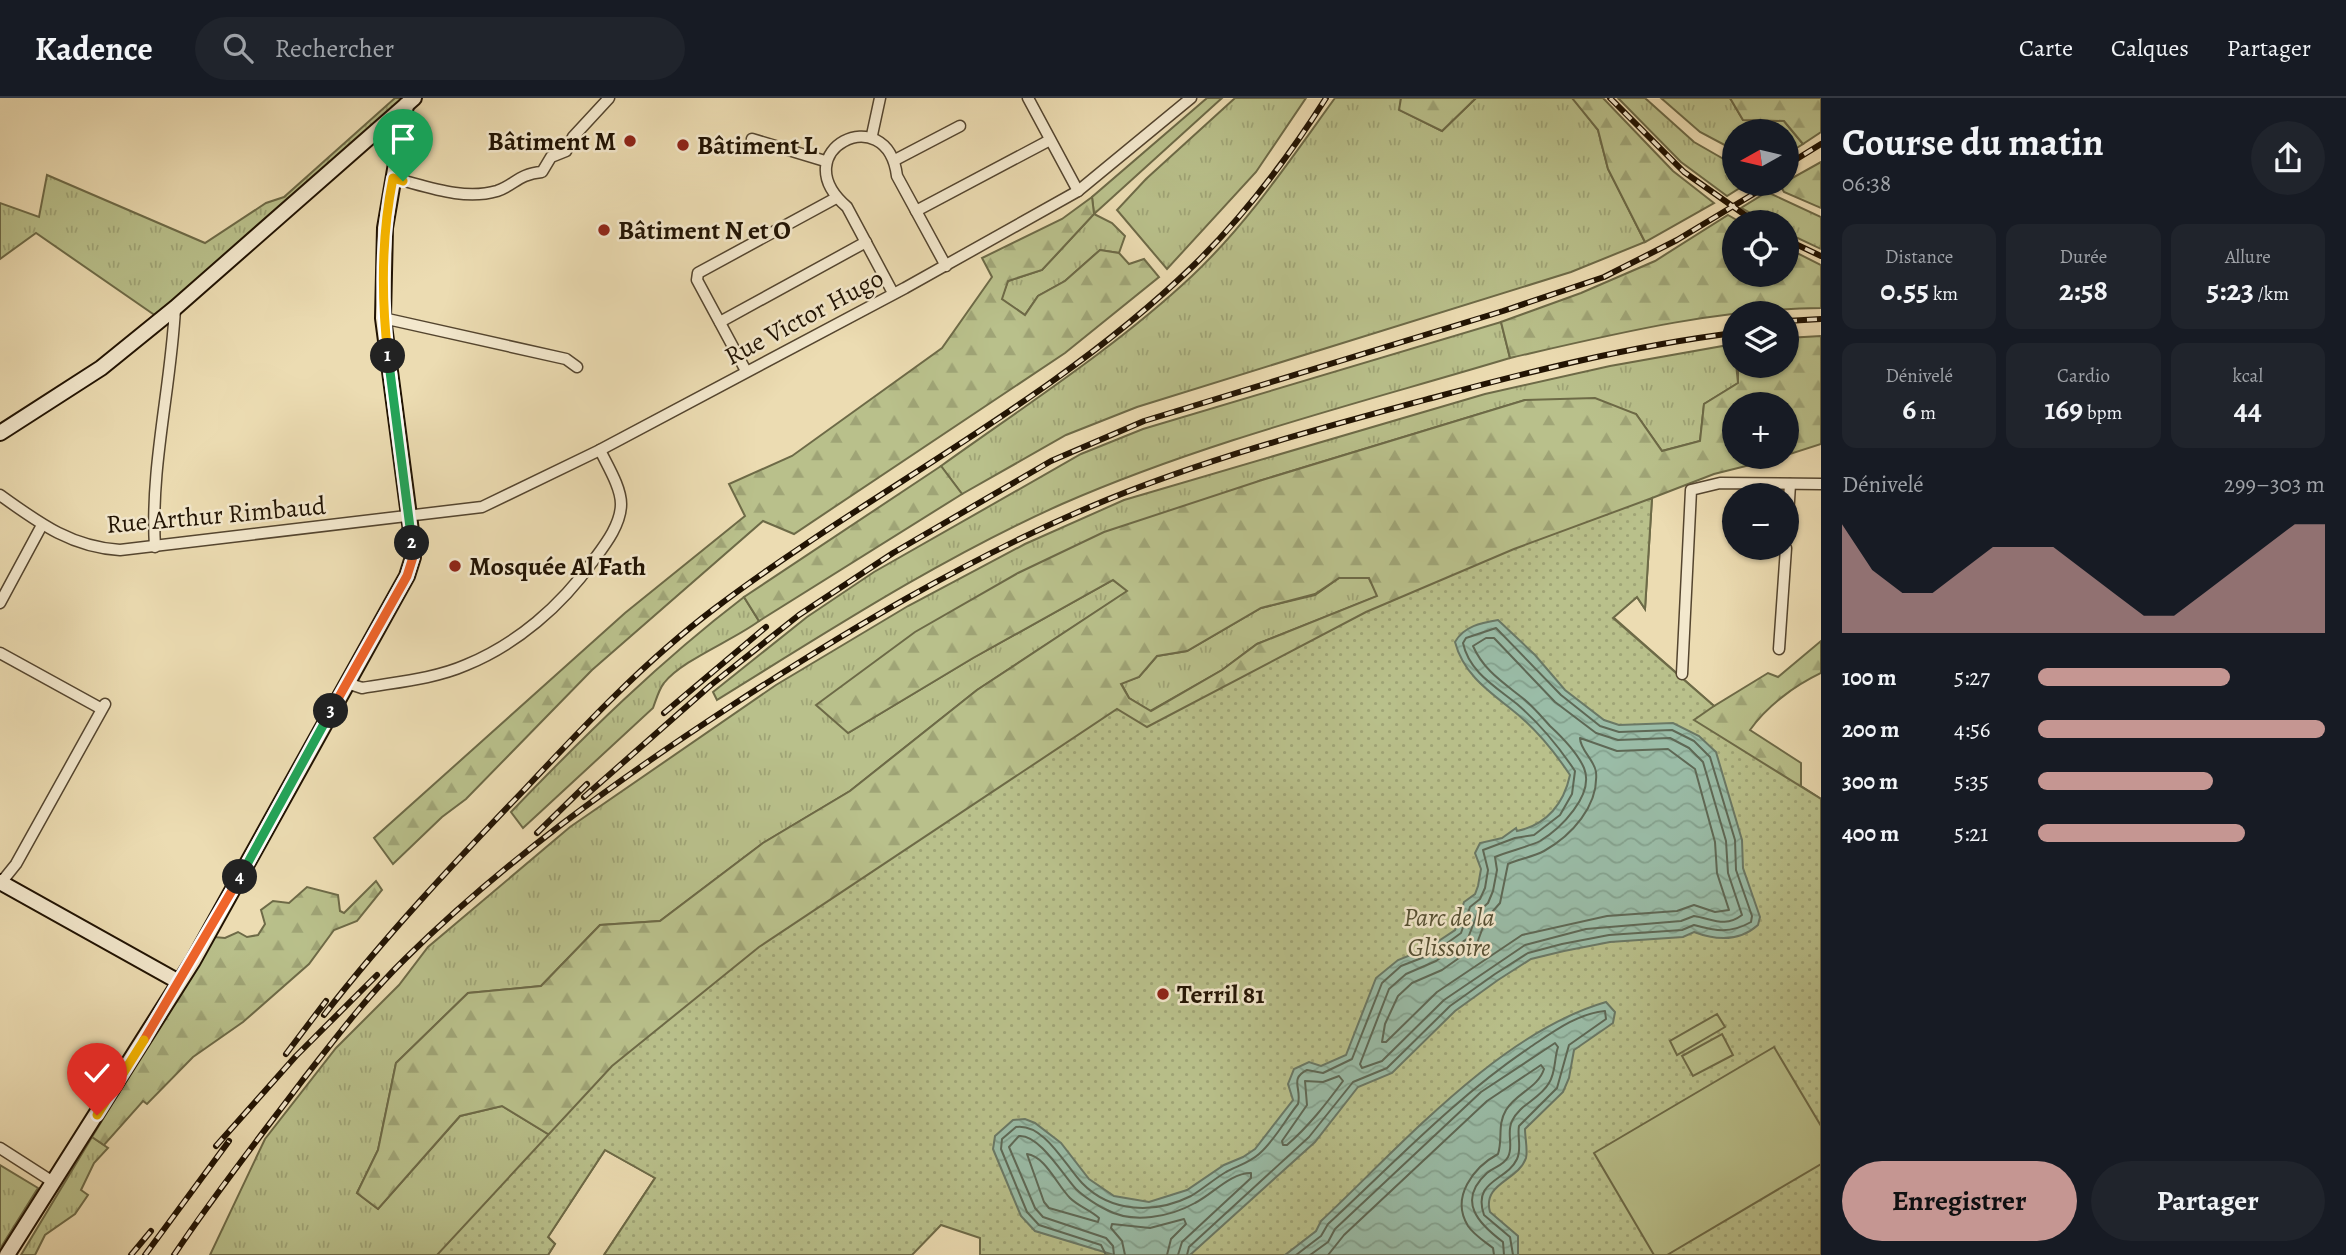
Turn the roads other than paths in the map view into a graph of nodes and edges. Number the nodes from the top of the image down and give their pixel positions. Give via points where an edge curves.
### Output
1 (609, 98) edge
2 (880, 98) edge
3 (1028, 98) edge
4 (1191, 98) edge
5 (410, 102) edge
6 (960, 127) dead end
7 (376, 129) junction
8 (872, 135) junction
9 (752, 139) dead end
10 (1050, 140) junction
11 (400, 147) junction
12 (895, 160) junction
13 (825, 161) junction
14 (393, 178) junction
15 (1078, 191) junction
16 (836, 198) junction
17 (916, 211) junction
18 (866, 242) junction
19 (946, 266) junction
20 (893, 293) junction
21 (175, 308) junction
22 (383, 318) junction
23 (720, 322) junction
24 (577, 367) dead end
25 (746, 371) junction
26 (0, 433) edge
27 (600, 450) junction
28 (1722, 483) edge
29 (1799, 484) edge
30 (1821, 484) edge
31 (0, 495) edge
32 (408, 517) junction
33 (42, 525) junction
34 (155, 547) junction
35 (1785, 560) edge
36 (0, 603) edge
37 (1779, 649) dead end
38 (0, 653) edge
39 (1682, 674) dead end
40 (347, 683) junction
41 (0, 883) edge
42 (179, 982) junction
43 (0, 1148) edge
44 (53, 1182) junction
45 (7, 1255) edge

1 - 14 street via 566,151 551,157 542,172 525,174 499,191 465,195
2 - 8 street
3 - 10 street
4 - 15 street, Rue Victor Hugo
5 - 7 street
5 - 11 street
6 - 12 street
7 - 11 street
7 - 21 street
8 - 12 street via 889,148
8 - 13 street via 852,135 838,142
9 - 13 street
10 - 15 street
10 - 17 street
11 - 14 street
12 - 17 street via 897,176
13 - 16 street via 826,180
14 - 22 street via 383,247
15 - 19 street, Rue Victor Hugo
16 - 18 street via 847,207
16 - 23 street via 698,273 697,280
17 - 19 street
18 - 20 street
18 - 23 street
19 - 20 street, Rue Victor Hugo
20 - 25 street, Rue Victor Hugo
21 - 26 street via 101,368
21 - 34 street via 174,344 161,419
22 - 24 street via 566,359
22 - 32 street
23 - 25 street
25 - 27 street, Rue Victor Hugo
27 - 32 street, Rue Victor Hugo via 482,507
27 - 40 street via 618,491 619,516 578,583 543,617 505,646 466,665 362,688
28 - 39 street via 1691,490
29 - 30 street
31 - 33 street, Rue Arthur Rimbaud
32 - 34 street, Rue Arthur Rimbaud
32 - 40 street via 413,557 407,576
33 - 34 street, Rue Arthur Rimbaud via 100,549
33 - 36 street
35 - 37 street
38 - 41 street via 102,706
40 - 42 street
41 - 42 street
42 - 44 street
43 - 44 street
44 - 45 street

